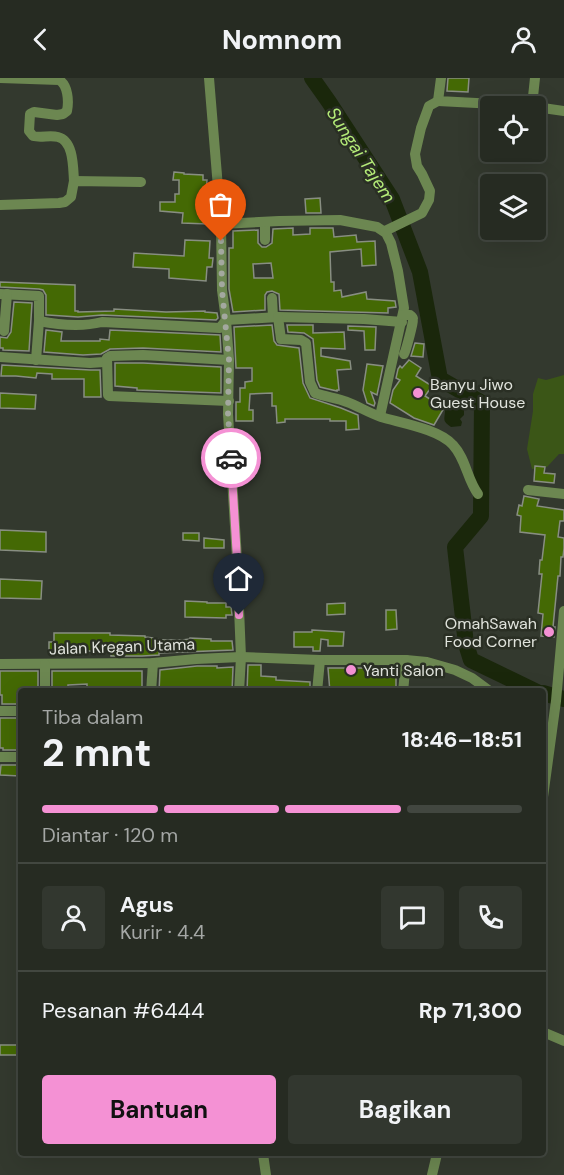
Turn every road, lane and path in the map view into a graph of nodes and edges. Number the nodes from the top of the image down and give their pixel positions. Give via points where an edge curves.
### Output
1 (0, 78) edge
2 (208, 78) edge
3 (441, 78) edge
4 (535, 78) edge
5 (534, 96) edge
6 (438, 100) junction
7 (480, 103) edge
8 (546, 108) edge
9 (564, 111) edge
10 (74, 181) junction
11 (141, 182) dead end
12 (0, 205) edge
13 (265, 222) junction
14 (221, 224) junction
15 (390, 229) junction
16 (265, 240) dead end
17 (4, 294) edge
18 (272, 298) dead end
19 (276, 317) junction
20 (402, 319) junction
21 (226, 320) junction
22 (39, 321) junction
23 (4, 332) dead end
24 (404, 354) dead end
25 (0, 357) edge
26 (107, 358) junction
27 (36, 360) junction
28 (229, 360) junction
29 (229, 401) junction
30 (380, 416) junction
31 (528, 490) dead end
32 (478, 494) dead end
33 (564, 494) edge
34 (564, 611) edge
35 (241, 657) junction
36 (320, 660) junction
37 (406, 660) junction
38 (153, 663) junction
39 (0, 664) edge
40 (45, 664) junction
41 (45, 688) edge
42 (151, 688) edge
43 (239, 688) edge
44 (316, 688) edge
45 (402, 688) edge
46 (485, 688) edge
47 (0, 711) edge
48 (18, 711) edge
49 (548, 715) edge
50 (546, 748) edge
51 (0, 757) edge
52 (18, 757) edge
53 (546, 1033) edge
54 (564, 1041) edge
55 (263, 1156) edge
56 (437, 1156) edge
57 (266, 1175) edge
58 (432, 1175) edge

1 - 10 street via 63,82 67,111 57,115 30,114 29,131 33,136 58,137 66,142
2 - 14 street
3 - 6 street
4 - 5 street
6 - 7 street
6 - 15 street via 429,106 415,154 430,191 429,200 422,213
8 - 9 street
10 - 11 street
10 - 12 street via 73,194 65,202
13 - 14 street
13 - 15 street via 340,220
13 - 16 street
14 - 21 street
15 - 20 street via 404,308
17 - 22 street via 39,296
17 - 23 street
18 - 19 street
19 - 20 street
19 - 21 street
19 - 30 street via 281,339 306,343 315,393
20 - 24 street via 410,315 414,322
20 - 30 street
21 - 22 street via 220,328
21 - 28 street
22 - 27 street
25 - 27 street
26 - 27 street via 90,363
26 - 28 street via 143,355
26 - 29 street via 109,396
28 - 29 street
29 - 35 street
30 - 32 street via 447,439 458,450
31 - 33 street
34 - 49 street via 556,697
35 - 36 street, Jalan Kregan Utama
35 - 38 street, Jalan Kregan Utama
35 - 43 street
36 - 37 street, Jalan Kregan Utama
36 - 44 street
37 - 45 street
37 - 46 street, Jalan Kregan Utama via 455,670
38 - 40 street, Jalan Kregan Utama
38 - 42 street
39 - 40 street, Jalan Kregan Utama
40 - 41 street
47 - 48 street
49 - 50 street
51 - 52 street
53 - 54 street
55 - 57 street
56 - 58 street

